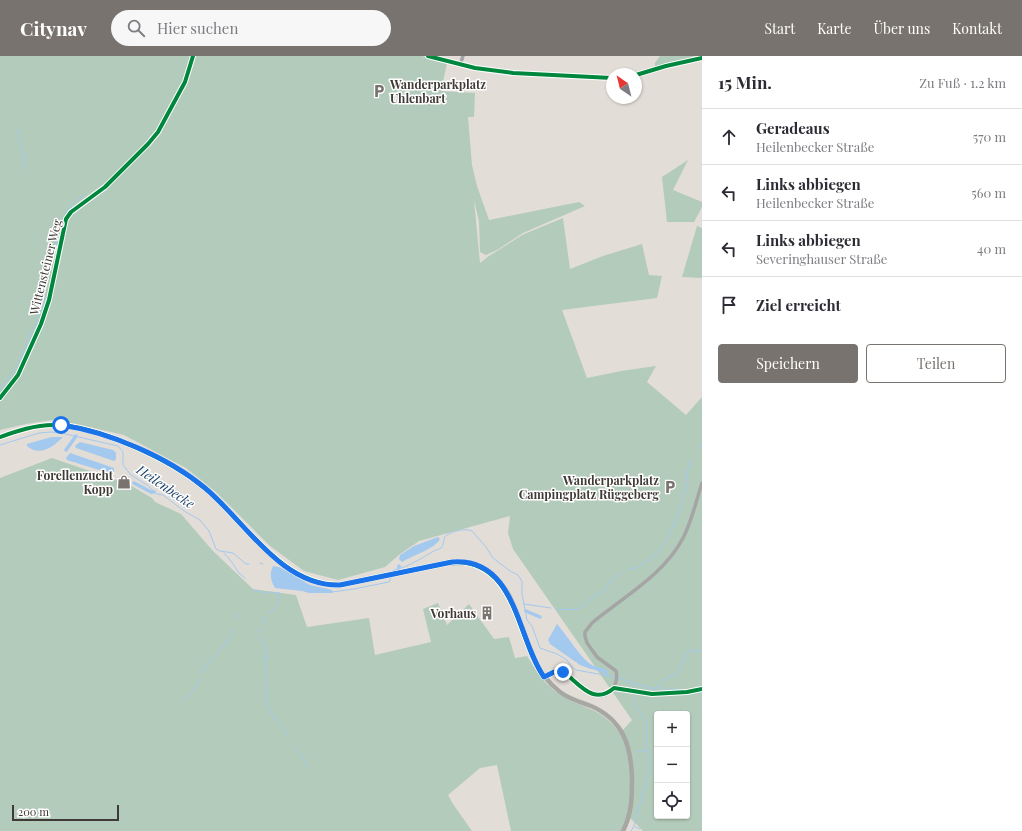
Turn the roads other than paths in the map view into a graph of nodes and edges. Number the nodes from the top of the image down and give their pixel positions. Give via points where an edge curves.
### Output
1 (193, 56) edge
2 (428, 56) edge
3 (463, 56) edge
4 (702, 58) edge
5 (460, 65) junction
6 (642, 73) edge
7 (606, 78) edge
8 (0, 398) edge
9 (0, 437) edge
10 (702, 483) edge
11 (544, 677) junction
12 (614, 688) junction
13 (702, 689) edge
14 (623, 831) edge

1 - 8 street, Wittensteiner Weg via 185,82 158,132 105,187 66,219 41,324 18,375
2 - 5 street
3 - 5 street
4 - 6 street
5 - 7 street via 513,73
9 - 11 main road via 51,425 73,427 114,438 158,459 201,485 272,555 301,576 314,581 333,585 350,584 435,564 456,562 470,564 489,572 510,598 531,654
10 - 12 street via 689,525 672,555 654,575 592,623 585,632 591,650 617,674
11 - 12 street via 561,672 582,688 600,696
11 - 14 main road via 561,693 606,715 624,737 631,757 632,799
12 - 13 street via 652,694

